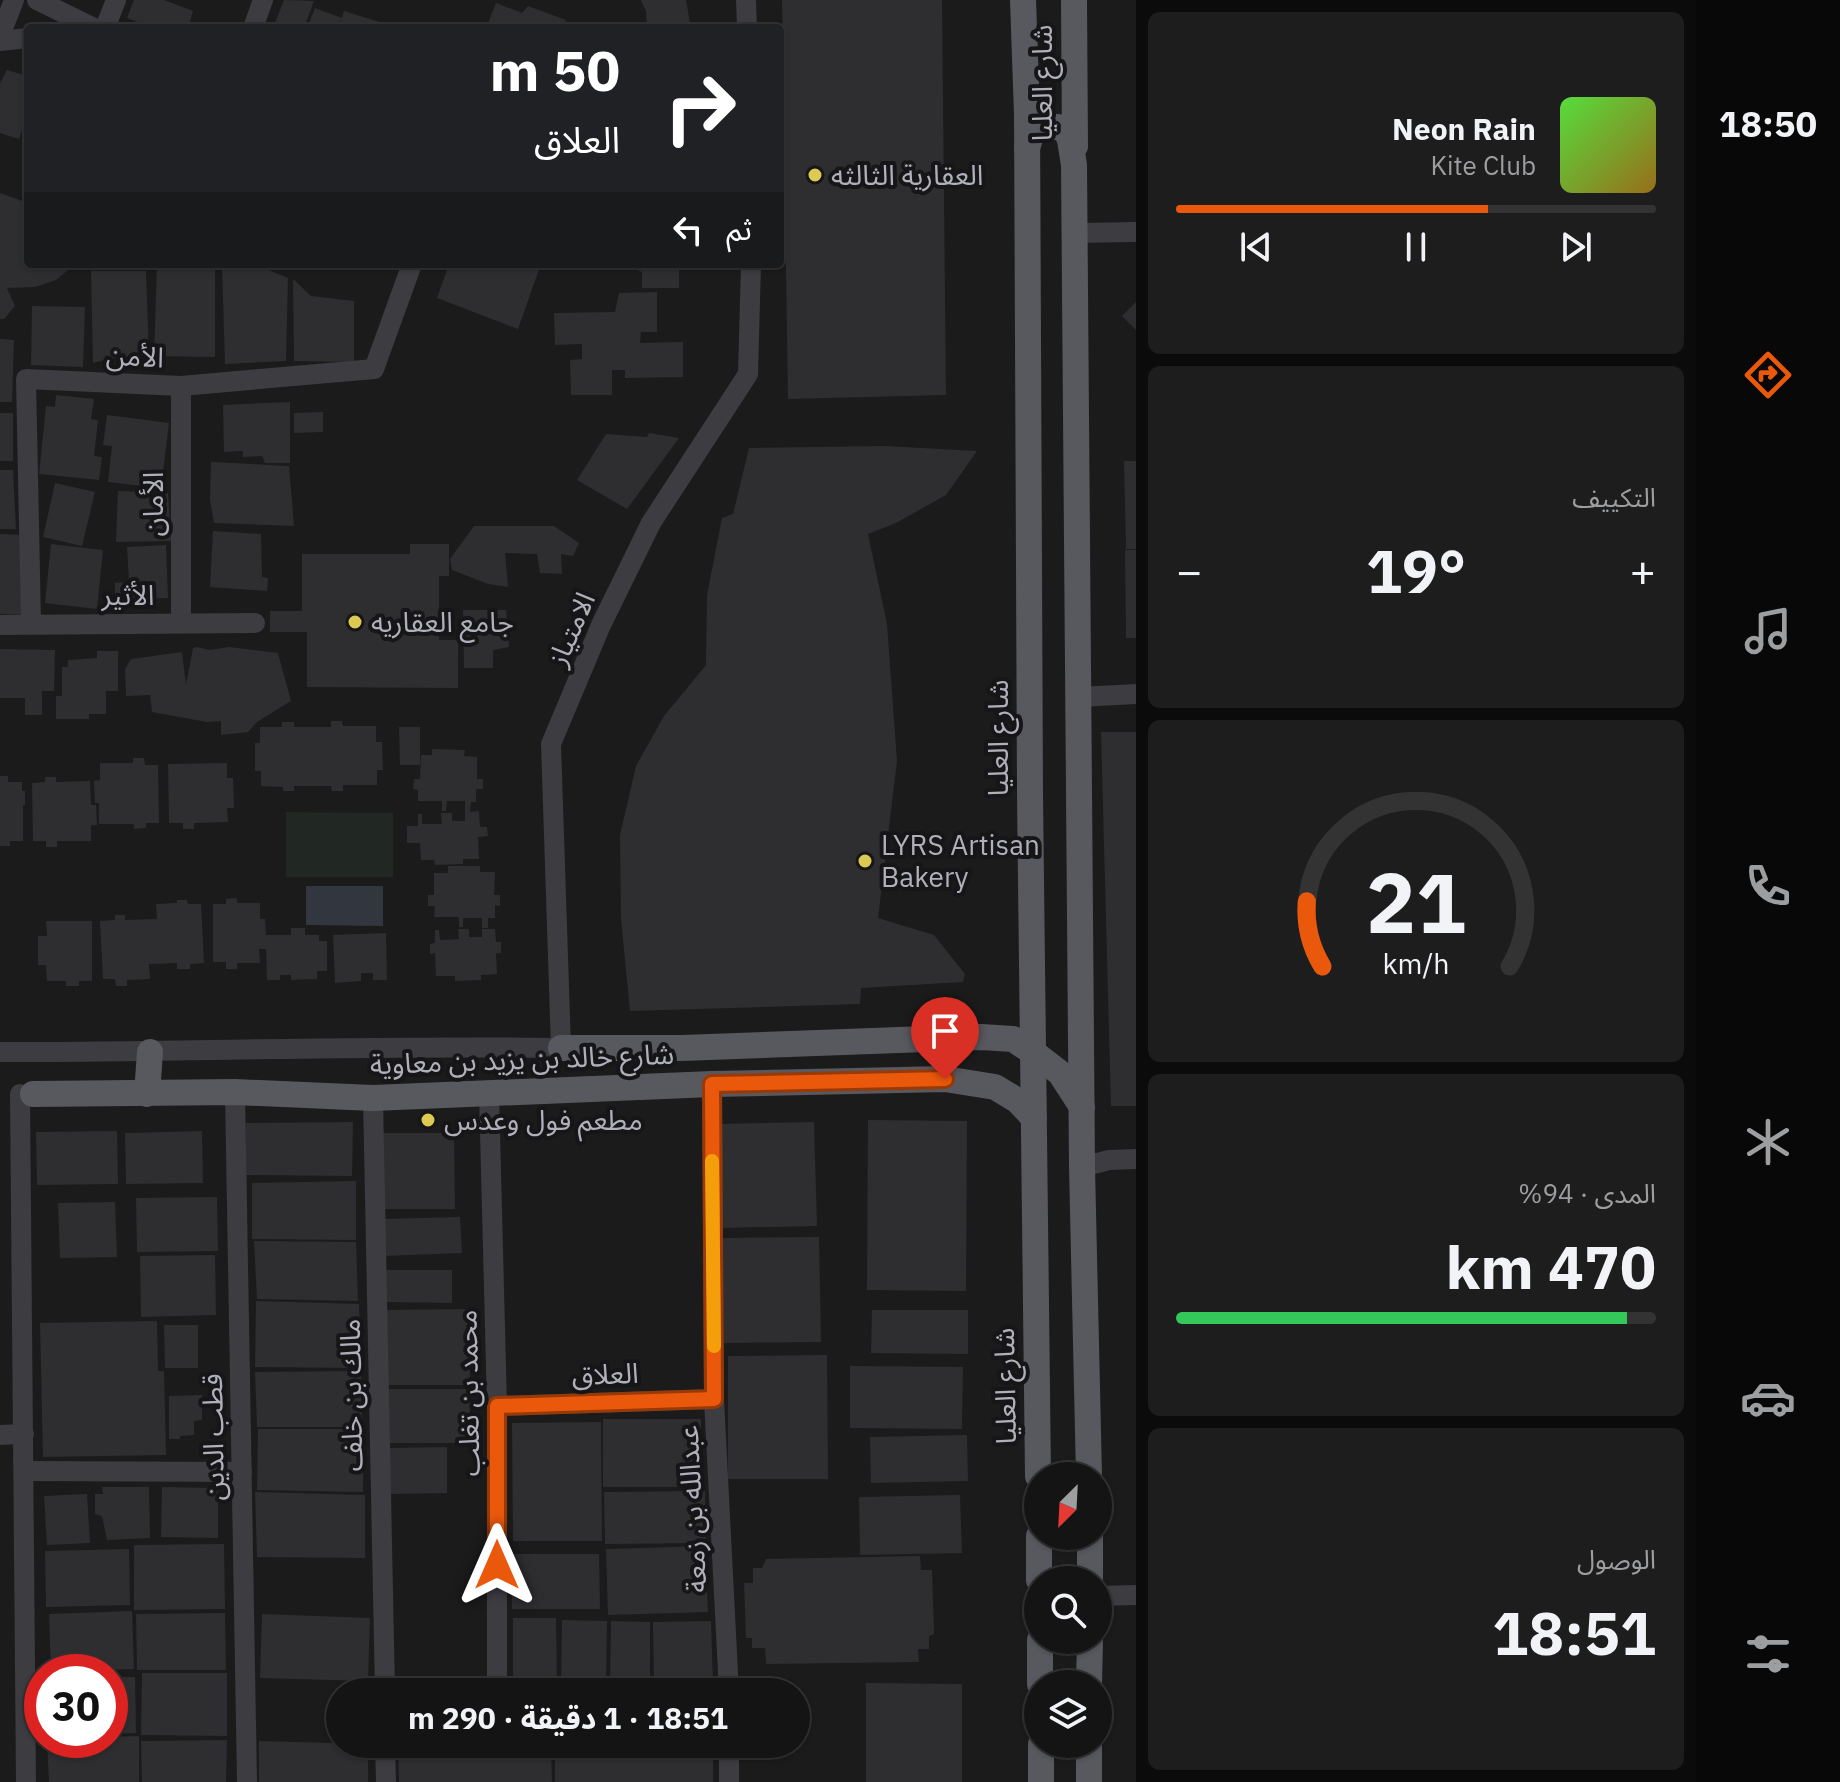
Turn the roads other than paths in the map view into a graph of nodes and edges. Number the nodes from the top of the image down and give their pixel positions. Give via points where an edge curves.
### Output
1 (14, 0) edge
2 (37, 0) edge
3 (116, 0) edge
4 (263, 0) edge
5 (746, 0) edge
6 (1023, 0) edge
7 (1074, 0) edge
8 (86, 24) edge
9 (107, 24) edge
10 (254, 24) edge
11 (747, 24) edge
12 (0, 38) edge
13 (24, 38) edge
14 (1030, 140) junction
15 (1074, 165) junction
16 (1136, 232) edge
17 (1076, 233) junction
18 (411, 268) edge
19 (751, 268) edge
20 (181, 386) junction
21 (181, 622) junction
22 (31, 623) junction
23 (255, 623) dead end
24 (0, 625) edge
25 (1136, 694) edge
26 (1079, 697) junction
27 (947, 1040) junction
28 (561, 1048) junction
29 (0, 1052) edge
30 (150, 1052) junction
31 (1034, 1053) junction
32 (945, 1079) junction
33 (712, 1084) junction
34 (235, 1092) junction
35 (489, 1093) junction
36 (18, 1094) edge
37 (147, 1094) junction
38 (373, 1098) junction
39 (1082, 1107) junction
40 (1034, 1118) junction
41 (1136, 1159) edge
42 (1082, 1167) junction
43 (714, 1399) junction
44 (497, 1406) junction
45 (24, 1434) junction
46 (0, 1435) edge
47 (1038, 1462) edge
48 (1089, 1462) edge
49 (25, 1471) junction
50 (242, 1472) junction
51 (1136, 1595) edge
52 (1112, 1596) edge
53 (385, 1678) edge
54 (497, 1678) edge
55 (728, 1678) edge
56 (385, 1758) edge
57 (729, 1758) edge
58 (1041, 1758) edge
59 (1089, 1758) edge
60 (26, 1782) edge
61 (247, 1782) edge
62 (386, 1782) edge
63 (729, 1782) edge
64 (1041, 1782) edge
65 (1089, 1782) edge

1 - 12 street
2 - 8 street
3 - 9 street
4 - 10 street
5 - 11 street
6 - 14 main road, شارع العليا
7 - 15 main road, شارع العليا
12 - 13 street
14 - 15 main road, شارع العليا via 1040,125 1065,128
14 - 31 main road, شارع العليا
15 - 17 main road, شارع العليا
16 - 17 street
17 - 26 main road, شارع العليا
18 - 20 street, الأمن via 374,369
19 - 28 street, الامتياز via 748,374 651,523 551,744
20 - 21 street, الأمان
20 - 22 street, الأمن via 26,379
21 - 22 street, الأثير
21 - 23 street, الأثير
22 - 24 street, الأثير
25 - 26 street
26 - 39 main road, شارع العليا
27 - 28 main road, شارع خالد بن يزيد بن معاوية
27 - 31 main road, شارع خالد بن يزيد بن معاوية via 1013,1039
27 - 32 main road via 956,1060
28 - 30 street, شارع خالد بن يزيد بن معاوية
29 - 30 street, شارع خالد بن يزيد بن معاوية
30 - 37 main road
31 - 39 main road, شارع خالد بن يزيد بن معاوية via 1060,1073
31 - 40 main road, شارع العليا
32 - 33 main road, شارع خالد بن يزيد بن معاوية
32 - 40 main road, شارع خالد بن يزيد بن معاوية via 995,1087
33 - 35 main road, شارع خالد بن يزيد بن معاوية
33 - 43 street, عبدالله بن زمعة
34 - 37 main road, شارع خالد بن يزيد بن معاوية
34 - 38 main road, شارع خالد بن يزيد بن معاوية
34 - 50 street, قطب الدين
35 - 38 main road, شارع خالد بن يزيد بن معاوية
35 - 44 street, محمد بن تغلب
36 - 37 main road, شارع خالد بن يزيد بن معاوية
36 - 45 street
38 - 53 street, مالك بن خلف
39 - 42 main road, شارع العليا
40 - 47 main road, شارع العليا
41 - 42 street
42 - 48 main road, شارع العليا
43 - 44 street, العلاق
43 - 55 street, عبدالله بن زمعة
44 - 54 street, محمد بن تغلب
45 - 46 street
45 - 49 street
49 - 50 street
49 - 60 street
50 - 61 street, قطب الدين
51 - 52 street
56 - 62 street
57 - 63 street
58 - 64 main road
59 - 65 main road

